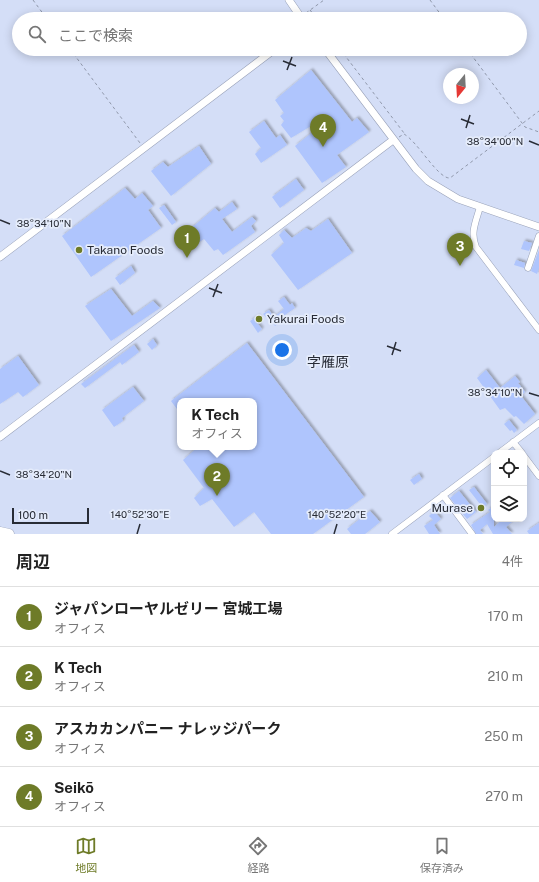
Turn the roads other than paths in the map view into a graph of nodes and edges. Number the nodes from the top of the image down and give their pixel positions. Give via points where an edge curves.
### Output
1 (289, 0) edge
2 (300, 12) edge
3 (265, 56) edge
4 (331, 56) edge
5 (396, 138) junction
6 (480, 207) junction
7 (539, 227) edge
8 (539, 236) edge
9 (0, 256) edge
10 (528, 268) dead end
11 (539, 330) edge
12 (539, 423) edge
13 (0, 437) edge
14 (514, 442) junction
15 (503, 450) edge
16 (520, 450) edge
17 (491, 459) edge
18 (527, 460) edge
19 (539, 476) edge
20 (443, 496) junction
21 (0, 532) edge
22 (9, 534) edge
23 (392, 534) edge
24 (472, 534) edge

1 - 2 street
3 - 9 street
4 - 5 street
5 - 6 street via 416,169 428,181 458,199
5 - 13 street
6 - 7 street
6 - 11 street via 473,231 476,248
8 - 10 street
12 - 14 street
14 - 15 street
14 - 16 street
17 - 20 street
18 - 19 street
20 - 23 street
20 - 24 street
21 - 22 highway

